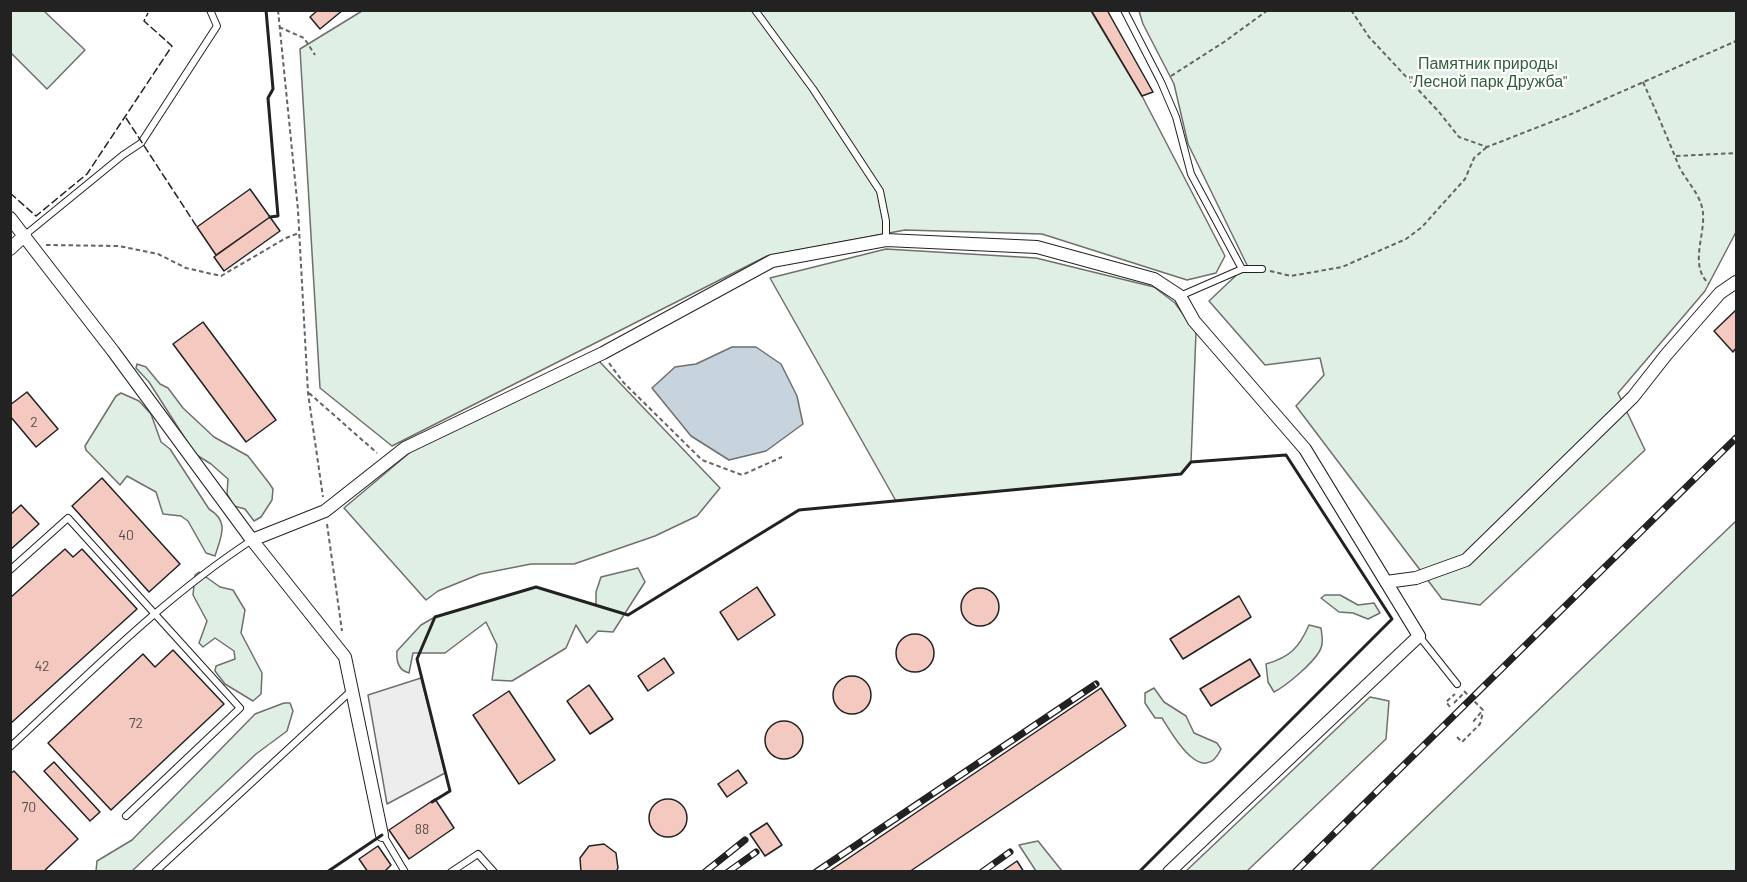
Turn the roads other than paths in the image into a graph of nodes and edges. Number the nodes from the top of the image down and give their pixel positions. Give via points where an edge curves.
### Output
1 (210, 10) edge
2 (755, 10) edge
3 (1124, 10) edge
4 (10, 218) edge
5 (28, 240) junction
6 (886, 240) junction
7 (10, 249) edge
8 (1242, 269) junction
9 (1262, 269) road end
10 (1737, 282) edge
11 (1180, 296) junction
12 (252, 540) junction
13 (10, 570) edge
14 (1386, 582) junction
15 (154, 615) junction
16 (1419, 636) junction
17 (1457, 684) dead end
18 (352, 689) junction
19 (10, 747) edge
20 (126, 816) dead end
21 (382, 835) joint
22 (155, 872) edge
23 (405, 872) edge
24 (451, 872) edge
25 (494, 872) edge
26 (1169, 872) edge

1 - 5 lane via 217,26 141,143
2 - 6 lane via 813,88 880,191
3 - 8 lane via 1176,117 1191,174
4 - 5 street
5 - 7 street
5 - 12 street
6 - 11 street via 1037,247 1154,279
6 - 12 street via 772,261 603,353 405,448 325,511
8 - 9 lane
8 - 11 lane
10 - 14 street via 1720,293 1633,397 1466,560 1416,578
11 - 14 street via 1194,321 1305,449
12 - 15 lane via 213,565
12 - 18 street via 345,657
13 - 15 lane via 68,518
14 - 16 street
15 - 19 lane
15 - 20 lane via 240,708
16 - 17 lane
16 - 26 street
18 - 21 street
18 - 22 lane
21 - 23 lane
24 - 25 lane via 478,854

